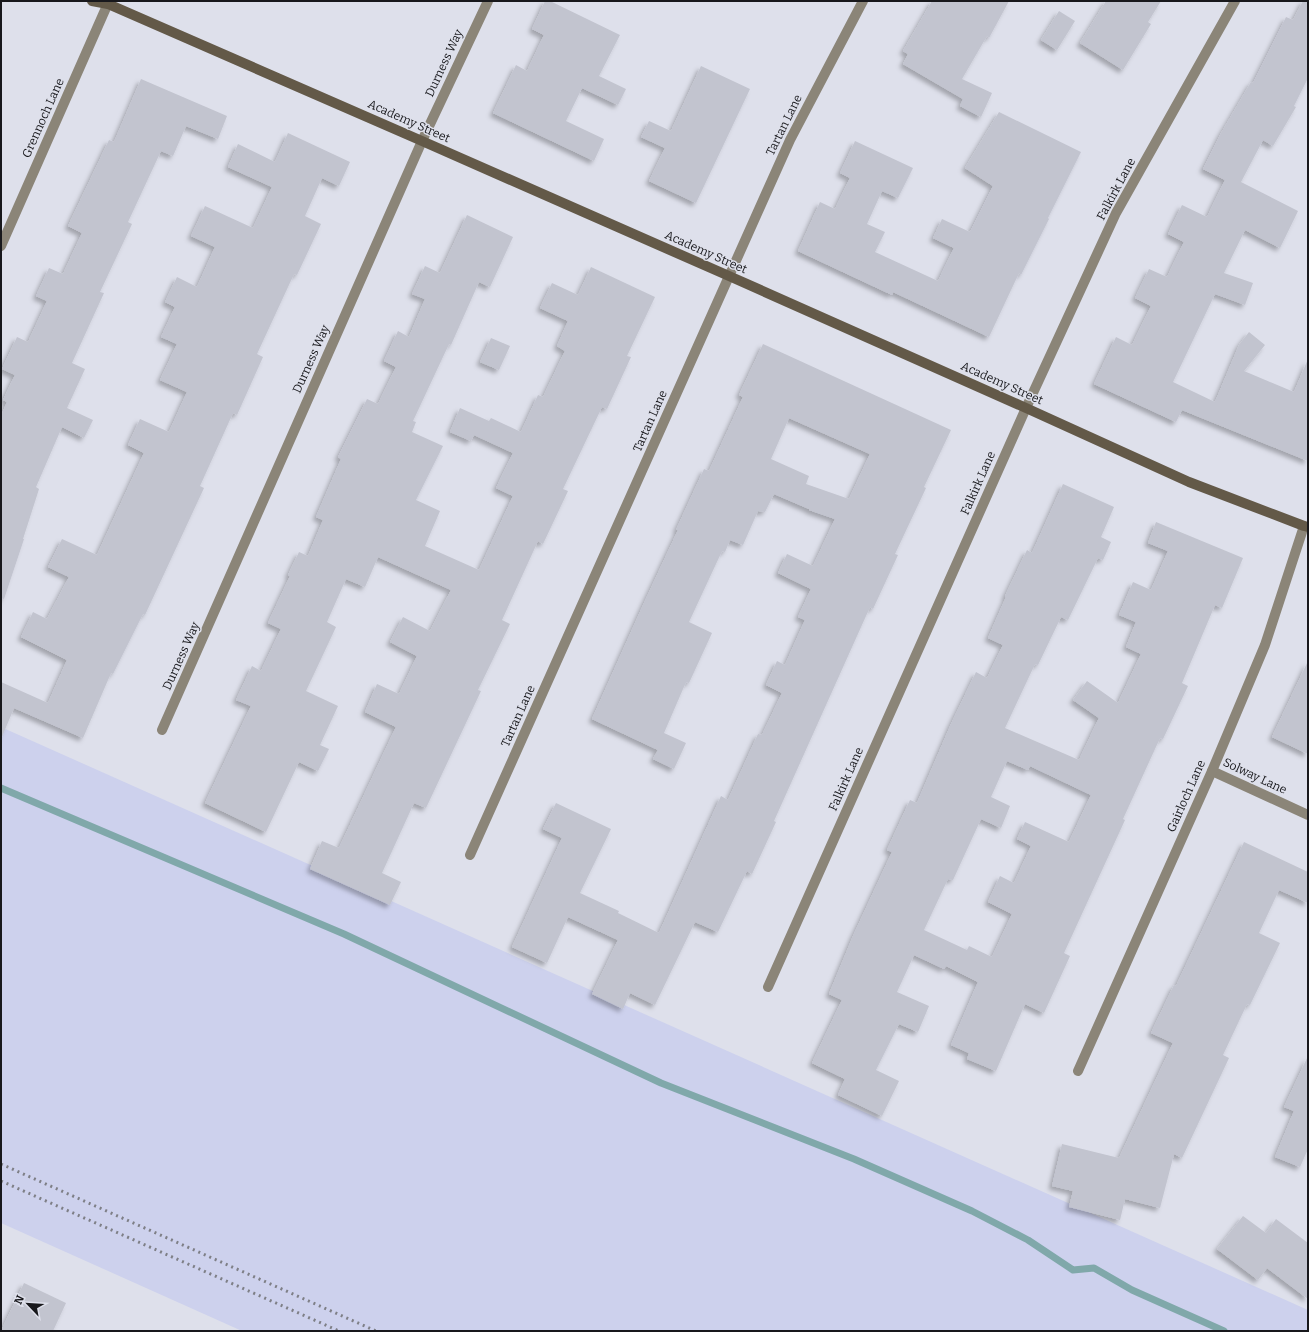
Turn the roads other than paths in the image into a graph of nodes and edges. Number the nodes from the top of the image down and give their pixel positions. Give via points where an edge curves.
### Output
1 (92, 1) edge
2 (488, 1) edge
3 (863, 1) edge
4 (1235, 1) edge
5 (108, 3) edge
6 (422, 140) junction
7 (1, 246) edge
8 (729, 276) junction
9 (1026, 408) junction
10 (1306, 526) edge
11 (162, 730) dead end
12 (1212, 771) junction
13 (1308, 815) edge
14 (470, 855) dead end
15 (768, 986) dead end
16 (1078, 1071) dead end

1 - 5 street, Academy Street
2 - 6 street, Durness Way
3 - 8 street, Tartan Lane via 790,140
4 - 9 street, Falkirk Lane via 1116,213
5 - 6 street, Academy Street
5 - 7 street, Grennoch Lane
6 - 8 street, Academy Street
6 - 11 street, Durness Way
8 - 9 street, Academy Street
8 - 14 street, Tartan Lane
9 - 10 street, Academy Street via 1189,482
9 - 15 street, Falkirk Lane
10 - 12 street, Gairloch Lane via 1266,645
12 - 13 street, Solway Lane
12 - 16 street, Gairloch Lane

